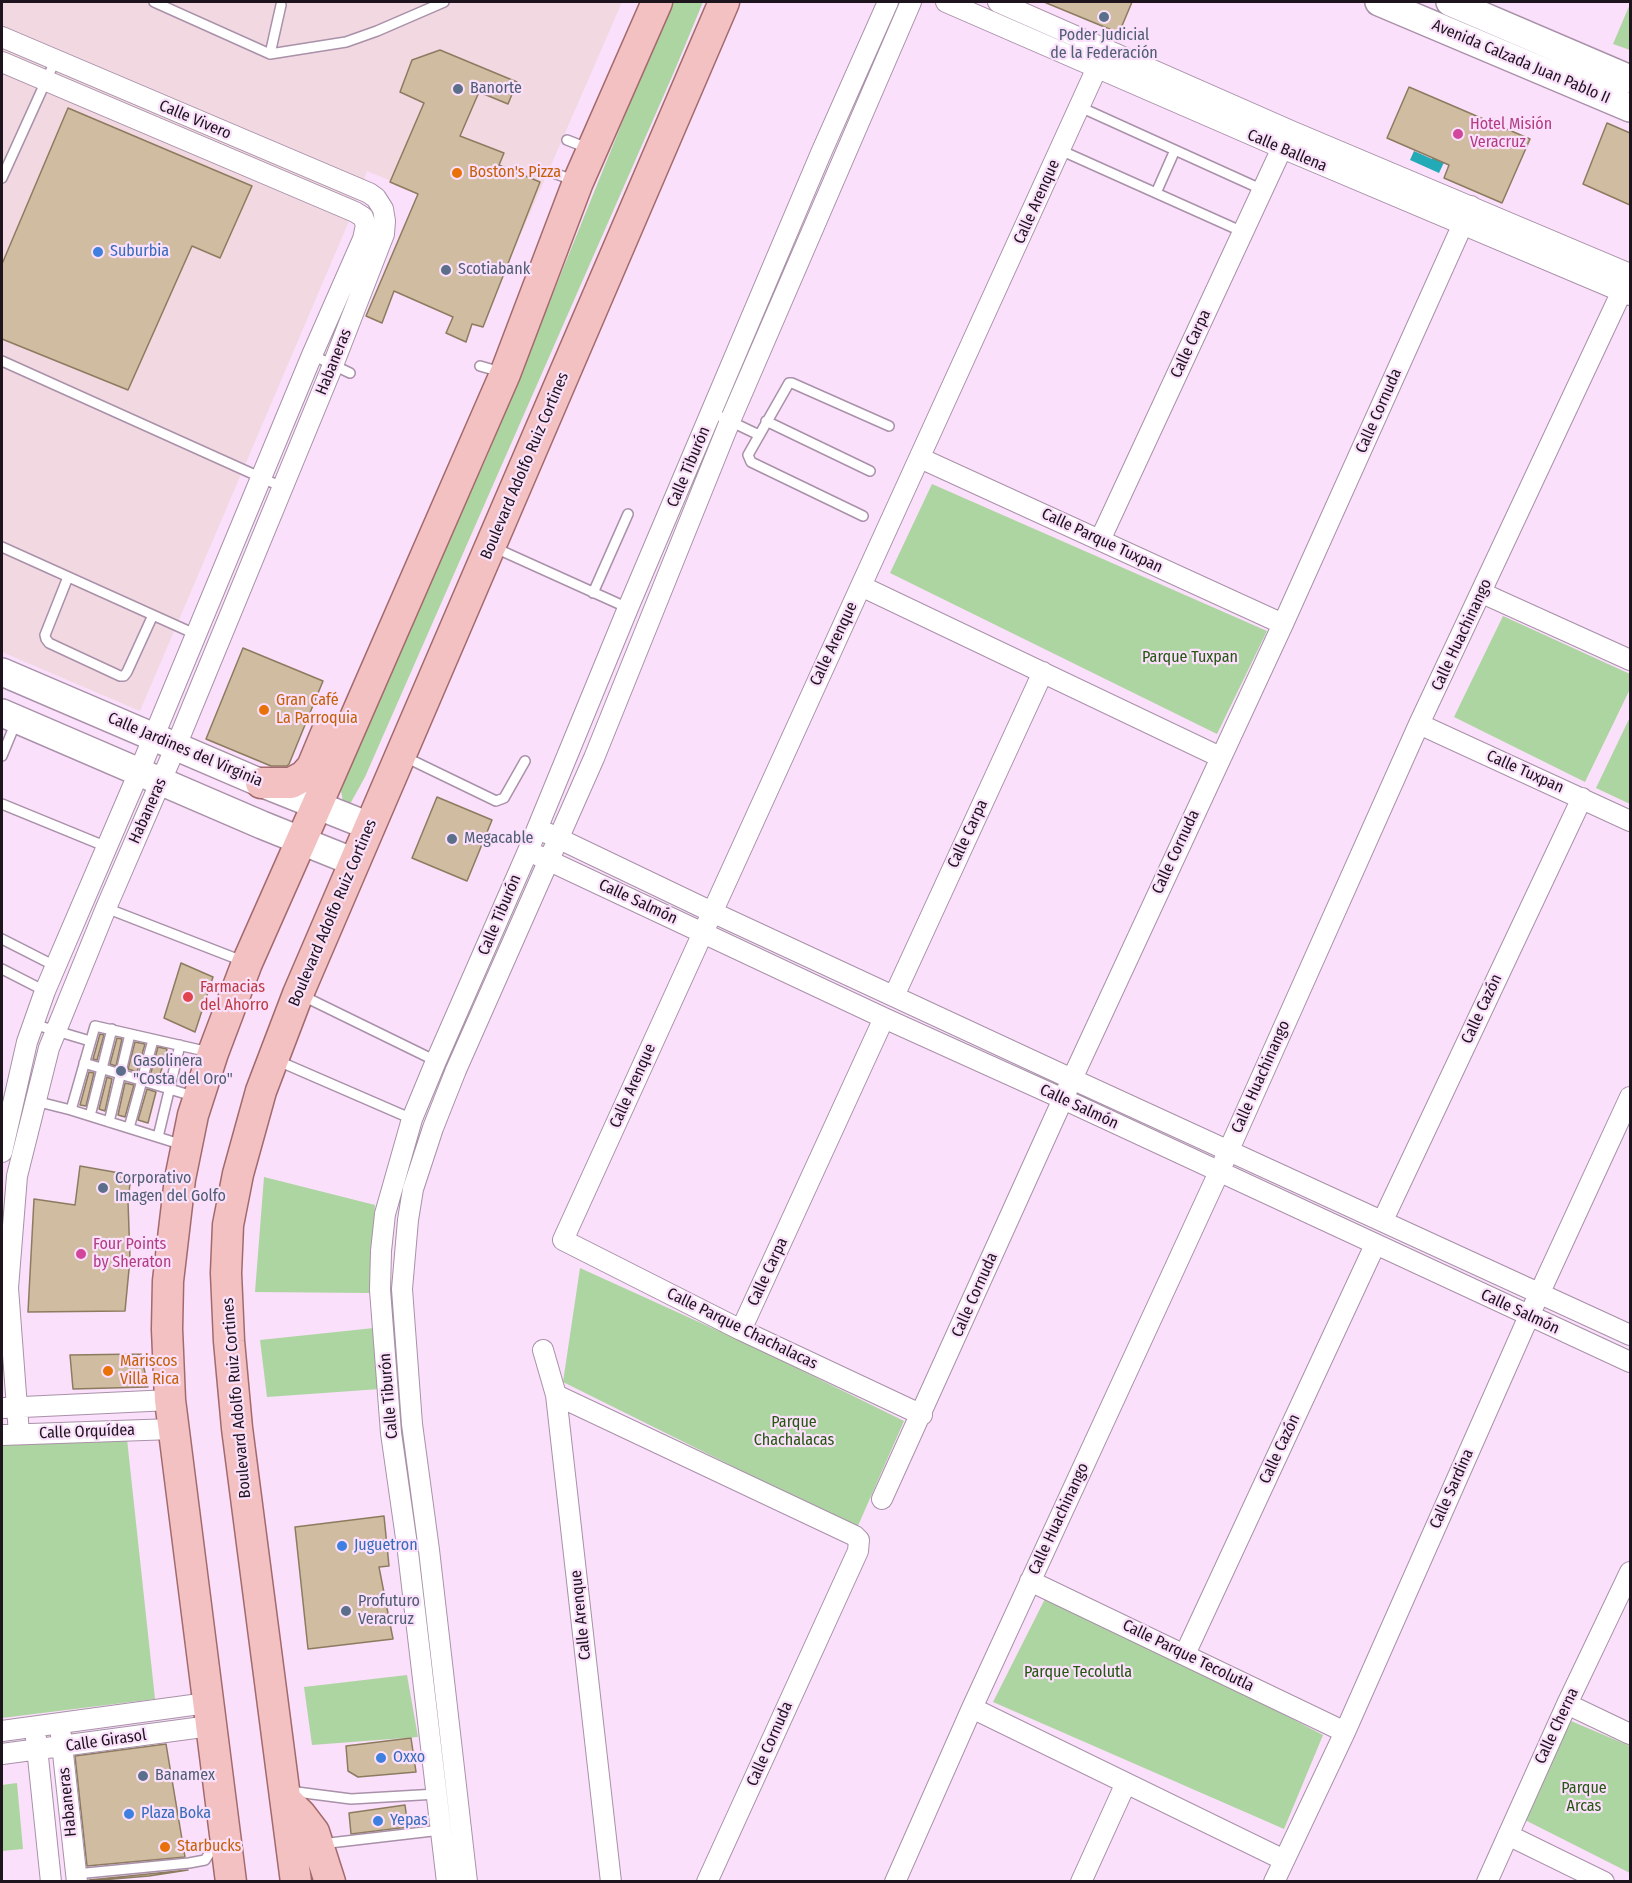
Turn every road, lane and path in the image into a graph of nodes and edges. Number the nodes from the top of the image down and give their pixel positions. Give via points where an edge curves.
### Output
1 (154, 2) edge
2 (444, 2) edge
3 (657, 2) edge
4 (724, 2) edge
5 (888, 2) edge
6 (910, 2) edge
7 (946, 2) edge
8 (998, 2) edge
9 (1379, 2) edge
10 (1450, 2) edge
11 (281, 3) edge
12 (2, 37) edge
13 (1106, 48) junction
14 (270, 54) junction
15 (55, 61) junction
16 (2, 62) edge
17 (1098, 67) junction
18 (1630, 79) edge
19 (46, 81) junction
20 (1080, 107) junction
21 (1630, 108) edge
22 (222, 131) junction
23 (1282, 148) junction
24 (1060, 150) junction
25 (1175, 150) junction
26 (214, 152) junction
27 (821, 153) junction
28 (841, 162) junction
29 (2, 178) edge
30 (1263, 190) junction
31 (1156, 193) junction
32 (1471, 206) junction
33 (383, 209) joint
34 (366, 225) joint
35 (1462, 226) junction
36 (1243, 232) junction
37 (1629, 284) edge
38 (312, 355) junction
39 (2, 363) edge
40 (342, 369) junction
41 (721, 417) junction
42 (766, 421) junction
43 (889, 426) dead end
44 (759, 435) junction
45 (920, 458) junction
46 (870, 471) dead end
47 (261, 477) junction
48 (282, 487) junction
49 (628, 514) dead end
50 (863, 516) dead end
51 (1100, 540) junction
52 (491, 546) junction
53 (2, 547) edge
54 (230, 549) junction
55 (252, 559) junction
56 (68, 577) junction
57 (415, 581) junction
58 (861, 586) junction
59 (593, 593) junction
60 (1482, 593) junction
61 (628, 608) junction
62 (153, 615) junction
63 (1283, 624) junction
64 (195, 633) junction
65 (1630, 660) edge
66 (2, 672) edge
67 (1042, 672) junction
68 (9, 716) edge
69 (1419, 724) junction
70 (165, 741) junction
71 (400, 754) junction
72 (2, 756) edge
73 (1220, 757) junction
74 (525, 761) dead end
75 (150, 777) junction
76 (261, 783) junction
77 (1582, 798) junction
78 (2, 804) edge
79 (317, 806) junction
80 (1630, 820) edge
81 (369, 826) junction
82 (537, 829) junction
83 (558, 838) junction
84 (302, 841) junction
85 (107, 847) junction
86 (528, 851) junction
87 (549, 860) junction
88 (354, 862) junction
89 (106, 908) junction
90 (712, 912) junction
91 (703, 933) junction
92 (2, 939) edge
93 (247, 963) junction
94 (55, 966) junction
95 (2, 969) edge
96 (45, 991) junction
97 (298, 993) junction
98 (894, 996) junction
99 (884, 1018) junction
100 (33, 1024) junction
101 (112, 1029) junction
102 (55, 1030) junction
103 (130, 1034) junction
104 (153, 1040) junction
105 (90, 1041) junction
106 (180, 1045) junction
107 (213, 1053) junction
108 (274, 1059) junction
109 (436, 1061) junction
110 (84, 1063) junction
111 (102, 1068) junction
112 (120, 1074) junction
113 (1072, 1079) junction
114 (141, 1080) junction
115 (170, 1089) junction
116 (1630, 1097) edge
117 (198, 1098) junction
118 (1063, 1099) junction
119 (36, 1101) junction
120 (71, 1110) junction
121 (90, 1116) junction
122 (412, 1119) junction
123 (109, 1122) junction
124 (129, 1128) junction
125 (158, 1137) junction
126 (187, 1146) junction
127 (1228, 1150) junction
128 (2, 1152) edge
129 (1219, 1172) junction
130 (1383, 1220) junction
131 (563, 1240) joint
132 (1375, 1245) junction
133 (1540, 1292) junction
134 (5, 1296) edge
135 (1529, 1316) junction
136 (741, 1330) junction
137 (1630, 1335) edge
138 (543, 1350) dead end
139 (1630, 1362) edge
140 (556, 1395) junction
141 (170, 1400) junction
142 (10, 1408) edge
143 (922, 1415) junction
144 (173, 1430) junction
145 (10, 1435) edge
146 (882, 1499) dead end
147 (1630, 1572) edge
148 (1030, 1581) junction
149 (1185, 1654) junction
150 (1567, 1704) junction
151 (972, 1708) junction
152 (209, 1714) junction
153 (60, 1723) junction
154 (34, 1727) junction
155 (2, 1731) edge
156 (1345, 1732) junction
157 (1630, 1734) edge
158 (62, 1747) junction
159 (38, 1750) junction
160 (2, 1754) edge
161 (1126, 1783) junction
162 (437, 1794) junction
163 (285, 1796) junction
164 (224, 1826) junction
165 (441, 1830) junction
166 (1508, 1835) junction
167 (318, 1844) junction
168 (1284, 1860) junction
169 (77, 1878) edge
170 (51, 1881) edge
171 (231, 1881) edge
172 (296, 1881) edge
173 (330, 1881) edge
174 (447, 1881) edge
175 (467, 1881) edge
176 (611, 1881) edge
177 (707, 1881) edge
178 (895, 1881) edge
179 (1081, 1881) edge
180 (1274, 1881) edge
181 (1487, 1881) edge
182 (1604, 1881) edge

1 - 14 lane
2 - 14 lane via 346,42
3 - 57 main road via 565,177
4 - 52 main road, Boulevard Adolfo Ruiz Cortines
5 - 27 street, Calle Tiburón
6 - 28 street, Calle Tiburón
7 - 17 street, Calle Ballena
8 - 13 street, Calle Ballena
9 - 21 street, Avenida Calzada Juan Pablo II
10 - 18 street, Avenida Calzada Juan Pablo II
11 - 14 lane
12 - 15 street, Calle Vivero
13 - 17 street, Calle Arenque
13 - 32 street, Calle Ballena
15 - 19 lane
15 - 22 street, Calle Vivero
16 - 19 street, Calle Vivero
17 - 20 street, Calle Arenque
17 - 23 street, Calle Ballena
19 - 26 street, Calle Vivero
19 - 29 lane
20 - 24 street, Calle Arenque
20 - 25 lane
22 - 26 street
22 - 33 street, Calle Vivero via 369,193
23 - 30 street, Calle Carpa
23 - 35 street, Calle Ballena
24 - 31 lane
24 - 45 street, Calle Arenque
25 - 30 lane
25 - 31 lane
26 - 34 street, Calle Vivero via 355,212
27 - 28 street
27 - 41 street, Calle Tiburón
28 - 41 street, Calle Tiburón
30 - 36 street, Calle Carpa
31 - 36 lane
32 - 35 street, Calle Cornuda
32 - 37 street, Calle Ballena
33 - 40 street, Habaneras via 384,234
34 - 38 street, Habaneras
35 - 37 street, Calle Ballena
35 - 63 street, Calle Cornuda
36 - 51 street, Calle Carpa
37 - 60 street, Calle Huachinango
38 - 40 lane
38 - 47 street, Habaneras
39 - 47 lane
40 - 48 street, Habaneras
41 - 44 lane
41 - 61 street, Calle Tiburón
41 - 83 street, Calle Tiburón via 598,747
42 - 43 lane via 785,387 792,383
42 - 44 lane
42 - 46 lane
44 - 50 lane via 748,455 751,462
45 - 51 street, Calle Parque Tuxpan
45 - 58 street, Calle Arenque
47 - 48 lane
47 - 54 street, Habaneras
48 - 55 street, Habaneras
49 - 59 lane
51 - 63 street, Calle Parque Tuxpan
52 - 59 lane
52 - 71 main road, Boulevard Adolfo Ruiz Cortines
53 - 56 lane
54 - 55 street
54 - 64 street, Habaneras
55 - 70 street, Habaneras
56 - 62 lane
56 - 62 lane via 46,639 120,676 124,676
57 - 76 main road via 341,700 308,772 291,783
57 - 79 main road
58 - 67 street
58 - 90 street, Calle Arenque
59 - 61 lane
60 - 65 street
60 - 69 street, Calle Huachinango
61 - 82 street, Calle Tiburón
62 - 64 lane
63 - 73 street, Calle Cornuda
64 - 70 street, Habaneras
66 - 70 street, Calle Jardines del Virginia
67 - 73 street
67 - 98 street, Calle Carpa
68 - 72 lane
68 - 75 street
69 - 77 street, Calle Tuxpan
69 - 127 street, Calle Huachinango
70 - 75 street, Habaneras
70 - 76 street, Calle Jardines del Virginia
71 - 74 lane via 496,801 504,798
71 - 81 main road, Boulevard Adolfo Ruiz Cortines
73 - 113 street, Calle Cornuda
75 - 84 street
75 - 85 street, Habaneras
75 - 89 street, Habaneras
76 - 79 street, Calle Jardines del Virginia
77 - 80 street, Calle Tuxpan
77 - 130 street, Calle Cazón
78 - 85 lane
79 - 81 street, Calle Jardines del Virginia
79 - 84 main road
81 - 88 main road, Boulevard Adolfo Ruiz Cortines
82 - 83 street, Calle Salmón
82 - 86 street, Calle Tiburón
83 - 87 street, Calle Tiburón
83 - 90 street, Calle Salmón
84 - 88 street
84 - 93 main road
85 - 94 street, Habaneras
86 - 87 street, Calle Salmón
86 - 109 street, Calle Tiburón
87 - 91 street, Calle Salmón
87 - 175 street, Calle Tiburón via 433,1128 413,1189 402,1289 412,1424
88 - 97 main road, Boulevard Adolfo Ruiz Cortines
89 - 93 lane
89 - 102 street, Habaneras
90 - 91 street, Calle Arenque
90 - 98 street, Calle Salmón
91 - 99 street, Calle Salmón
91 - 131 street, Calle Arenque
92 - 94 lane
93 - 107 main road
94 - 96 street, Habaneras
95 - 96 lane
96 - 100 street, Habaneras
97 - 108 main road, Boulevard Adolfo Ruiz Cortines
97 - 109 lane
98 - 113 street, Calle Salmón
99 - 118 street, Calle Salmón
99 - 136 street, Calle Carpa
100 - 102 lane
100 - 128 street, Habaneras
101 - 103 lane
101 - 105 lane via 95,1026
101 - 111 lane
102 - 105 lane
102 - 119 street, Habaneras
103 - 104 lane
103 - 112 lane
104 - 106 lane
104 - 114 lane
105 - 110 lane
106 - 107 lane
106 - 115 lane
107 - 117 main road
108 - 122 lane
108 - 163 main road, Boulevard Adolfo Ruiz Cortines via 238,1174 228,1225 226,1273 237,1428
109 - 122 street, Calle Tiburón
110 - 111 lane
110 - 120 lane
111 - 112 lane
111 - 121 lane
112 - 114 lane
112 - 123 lane
113 - 118 street, Calle Cornuda
113 - 127 street, Calle Salmón
114 - 115 lane
114 - 124 lane
115 - 117 lane
115 - 125 lane
116 - 133 street, Calle Sardina
117 - 126 main road
118 - 129 street, Calle Salmón
118 - 143 street, Calle Cornuda
119 - 120 lane
119 - 134 street, Habaneras via 17,1176
120 - 121 lane
121 - 123 lane
122 - 162 street, Calle Tiburón via 385,1214 380,1290 391,1433
123 - 124 lane
124 - 125 lane
125 - 126 lane
126 - 141 main road via 168,1281
127 - 129 street, Calle Huachinango
127 - 130 street, Calle Salmón
129 - 132 street, Calle Salmón
129 - 148 street, Calle Huachinango
130 - 133 street, Calle Salmón
131 - 136 street, Calle Parque Chachalacas
132 - 135 street, Calle Salmón
132 - 149 street, Calle Cazón
133 - 135 street, Calle Sardina
133 - 137 street, Calle Salmón
134 - 142 street, Habaneras
135 - 139 street, Calle Salmón
135 - 156 street, Calle Sardina
136 - 143 street, Calle Parque Chachalacas
138 - 140 street, Calle Arenque
140 - 176 street, Calle Arenque
140 - 177 street, Calle Cornuda via 859,1540 858,1551
141 - 142 street, Calle Orquídea
141 - 144 main road
142 - 145 street, Habaneras
143 - 146 street, Calle Cornuda
144 - 145 street, Calle Orquídea
144 - 152 main road
147 - 150 street, Calle Cherna
148 - 149 street, Calle Parque Tecolutla
148 - 151 street, Calle Huachinango
149 - 156 street, Calle Parque Tecolutla
150 - 157 street
150 - 166 street, Calle Cherna
151 - 161 street
151 - 178 street, Calle Huachinango
152 - 153 street, Calle Girasol
152 - 158 street, Calle Girasol
152 - 164 main road
153 - 154 street, Calle Girasol
153 - 158 street, Habaneras
154 - 155 street, Calle Girasol
154 - 159 street, Habaneras
156 - 168 street, Calle Sardina
158 - 159 street, Calle Girasol
158 - 169 street, Habaneras
159 - 160 street, Calle Girasol
159 - 170 street, Habaneras
161 - 168 street
161 - 179 street
162 - 163 lane via 351,1799
162 - 165 street, Calle Tiburón
163 - 167 main road via 309,1823
163 - 172 main road, Boulevard Adolfo Ruiz Cortines
164 - 169 lane via 205,1860
164 - 171 main road
165 - 167 lane
165 - 174 street, Calle Tiburón
166 - 181 street, Calle Cherna
166 - 182 street
167 - 173 main road
168 - 180 street, Calle Sardina

